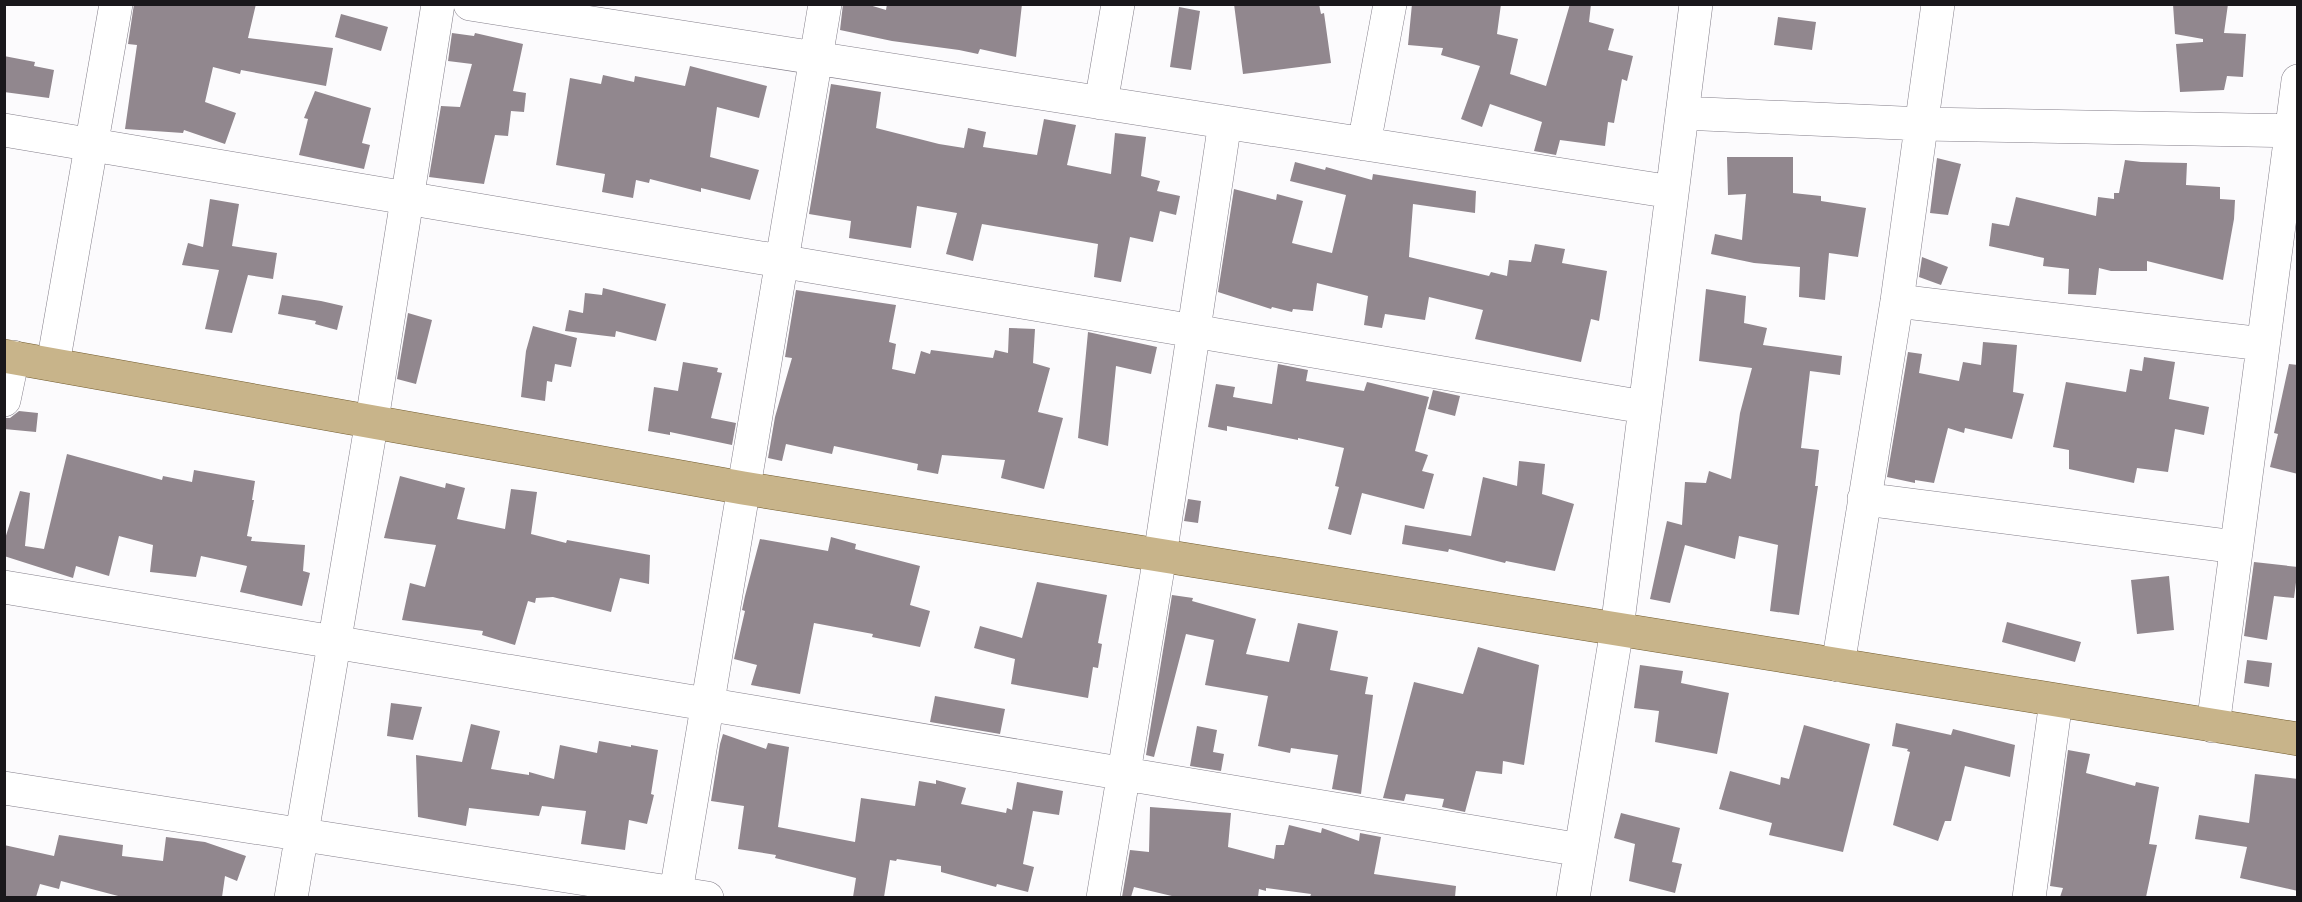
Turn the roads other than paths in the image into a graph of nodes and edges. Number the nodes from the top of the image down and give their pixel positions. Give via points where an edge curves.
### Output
1 (116, 4) edge
2 (438, 4) edge
3 (470, 4) edge
4 (825, 4) edge
5 (1118, 4) edge
6 (1390, 4) edge
7 (1696, 4) edge
8 (1938, 4) edge
9 (816, 58) junction
10 (2298, 81) edge
11 (1101, 103) junction
12 (1682, 113) junction
13 (1225, 122) junction
14 (1923, 124) junction
15 (4, 130) edge
16 (2294, 131) edge
17 (92, 144) junction
18 (1364, 144) junction
19 (1672, 192) junction
20 (408, 198) junction
21 (783, 261) junction
22 (2283, 296) edge
23 (1897, 301) junction
24 (1194, 330) junction
25 (2263, 344) junction
26 (9, 356) edge
27 (53, 364) junction
28 (4, 399) edge
29 (1644, 407) junction
30 (372, 420) junction
31 (743, 488) junction
32 (1864, 499) junction
33 (2236, 547) junction
34 (1160, 556) junction
35 (4, 587) edge
36 (1617, 629) junction
37 (334, 642) junction
38 (1838, 665) junction
39 (2056, 701) junction
40 (707, 704) junction
41 (2213, 726) junction
42 (2298, 739) edge
43 (1124, 774) junction
44 (4, 788) edge
45 (302, 834) junction
46 (1581, 850) junction
47 (686, 896) edge
48 (291, 897) edge
49 (1103, 897) edge
50 (1573, 897) edge
51 (2029, 897) edge

1 - 17 street
2 - 20 street
3 - 9 street
4 - 9 street
5 - 11 street
6 - 18 street
7 - 12 street
8 - 14 street
9 - 11 street
9 - 21 street
10 - 16 street
11 - 13 street
12 - 14 street
12 - 19 street
13 - 18 street
13 - 24 street
14 - 16 street
14 - 23 street
15 - 17 street
16 - 22 street
17 - 20 street
17 - 27 street
18 - 19 street
19 - 29 street
20 - 21 street
20 - 30 street
21 - 24 street
21 - 31 street
22 - 25 street
23 - 25 street
23 - 32 street
24 - 29 street
24 - 34 street
25 - 33 street
26 - 27 main road
26 - 28 street
27 - 30 main road
29 - 36 street
30 - 31 main road
30 - 37 street
31 - 34 main road
31 - 40 street
32 - 33 street
32 - 38 street
33 - 41 street
34 - 36 main road
34 - 43 street
35 - 37 street
36 - 38 main road
36 - 46 street
37 - 40 street
37 - 45 street
38 - 39 main road
39 - 41 main road
39 - 51 street
40 - 43 street
40 - 47 street
41 - 42 main road
43 - 46 street
43 - 49 street
44 - 45 street
45 - 47 street
45 - 48 street
46 - 50 street

